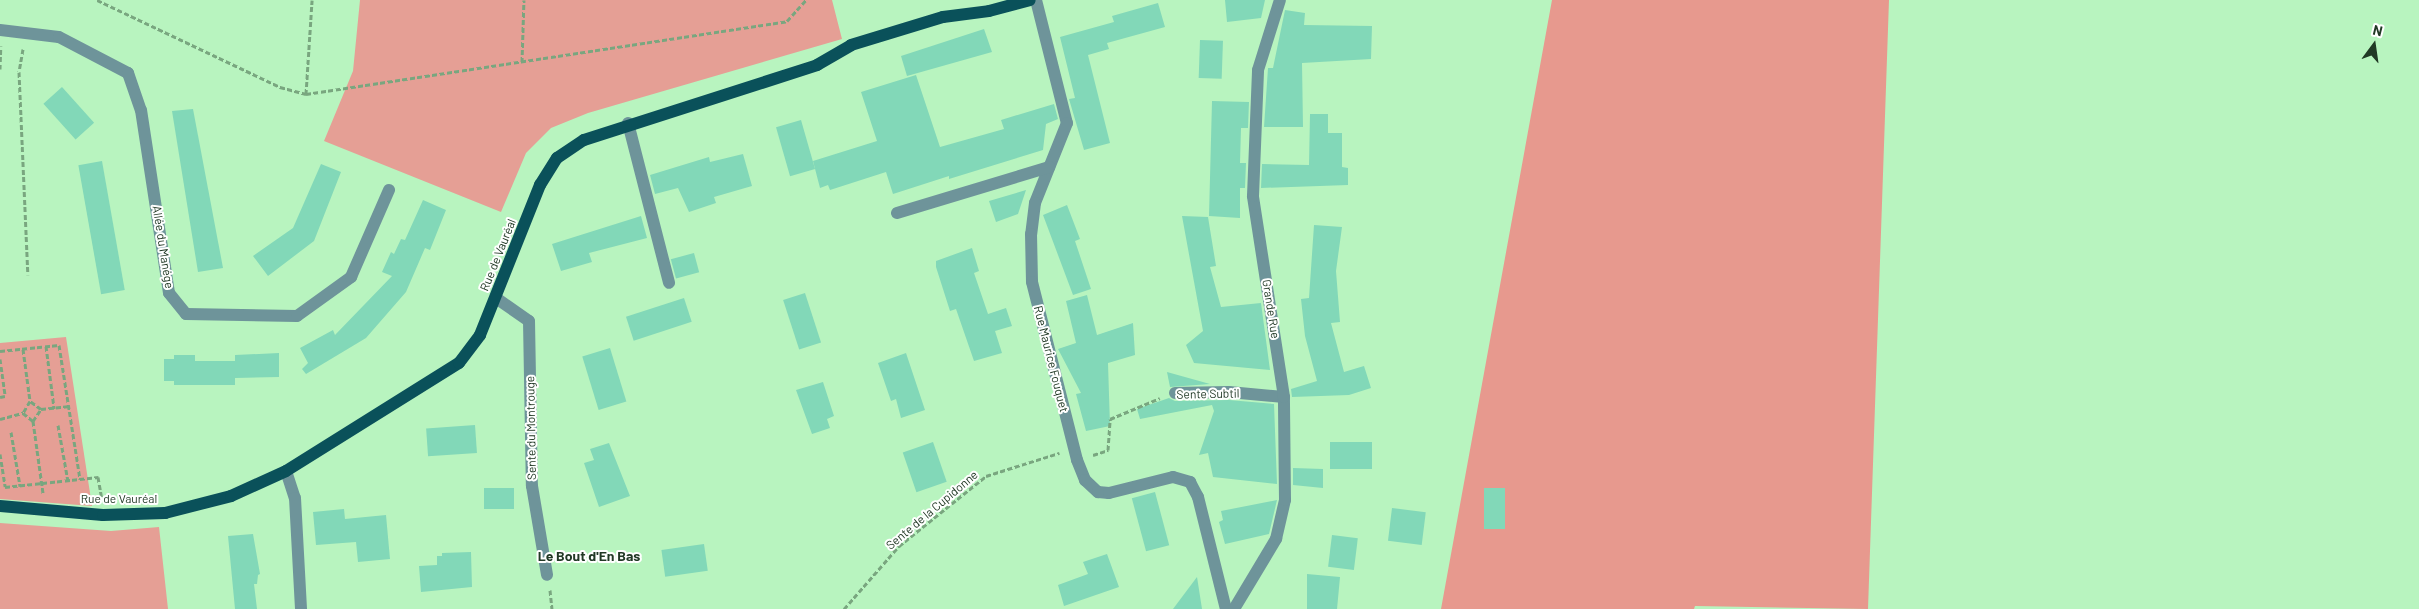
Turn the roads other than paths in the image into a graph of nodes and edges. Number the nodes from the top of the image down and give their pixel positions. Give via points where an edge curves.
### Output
1 (1030, 0) edge
2 (1036, 0) edge
3 (1280, 0) edge
4 (0, 30) edge
5 (628, 123) junction
6 (1049, 167) junction
7 (389, 190) dead end
8 (897, 212) dead end
9 (669, 283) dead end
10 (496, 298) junction
11 (1175, 393) road end
12 (1284, 397) junction
13 (286, 471) junction
14 (0, 506) edge
15 (548, 575) dead end
16 (301, 609) edge
17 (1226, 609) edge
18 (1234, 609) edge

1 - 5 main road, Rue de Vauréal via 989,11 943,17 866,40 817,65
2 - 6 street, Rue Maurice Fouquet via 1067,123
3 - 12 street, Grande Rue via 1258,70 1253,196
4 - 7 street, Allée du Manége via 59,37 128,73 141,110 169,293 186,314 296,316 351,277
5 - 9 street
5 - 10 main road, Rue de Vauréal via 584,140 557,158 540,185
6 - 8 street
6 - 17 street, Rue Maurice Fouquet via 1035,203 1031,234 1032,282 1077,460 1085,480 1098,492 1109,493 1173,477 1190,482 1198,497
10 - 13 main road, Rue de Vauréal via 480,335 459,362
10 - 15 street, Sente du Montrouge via 529,321 532,486
11 - 12 street, Sente Subtil via 1229,392
12 - 18 street, Grande Rue via 1285,500 1276,539
13 - 14 main road, Rue de Vauréal via 231,496 165,513 103,515
13 - 16 street via 295,498

